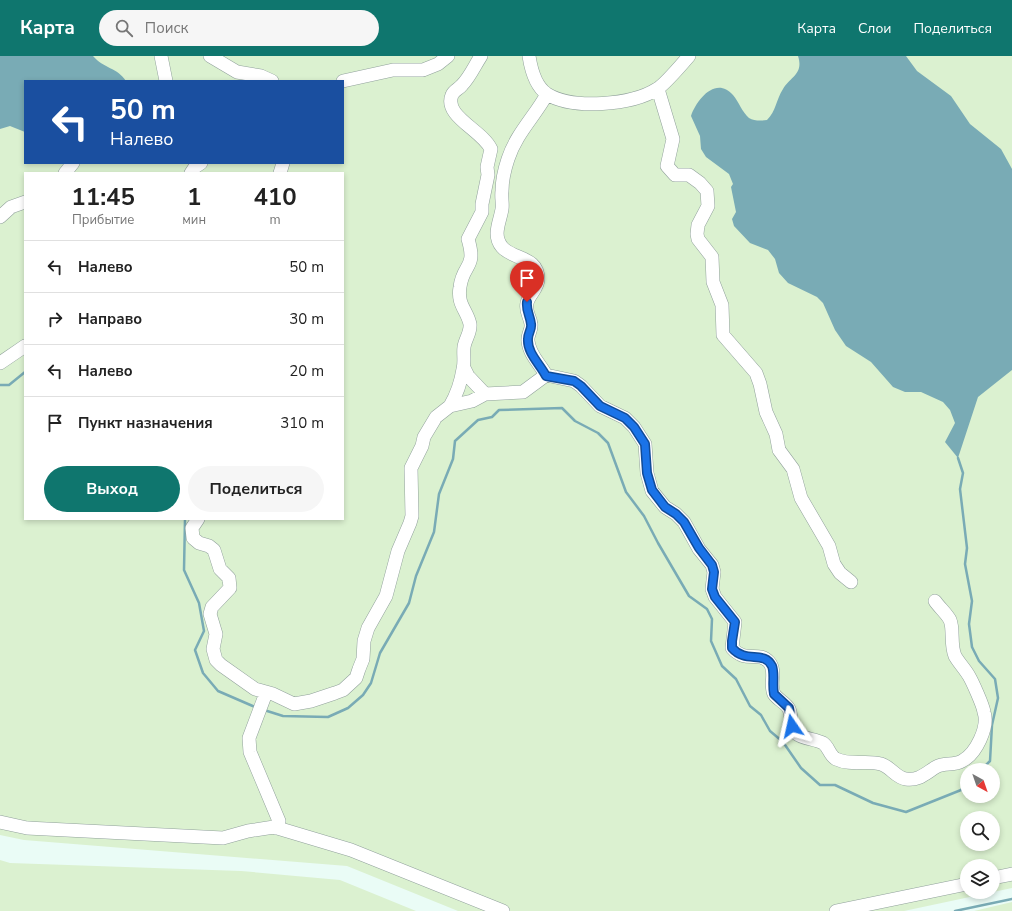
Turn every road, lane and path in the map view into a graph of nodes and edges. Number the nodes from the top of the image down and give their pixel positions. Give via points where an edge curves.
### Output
1 (161, 56) edge
2 (210, 56) edge
3 (448, 56) edge
4 (481, 56) edge
5 (529, 56) edge
6 (690, 56) edge
7 (166, 80) edge
8 (270, 80) edge
9 (344, 81) edge
10 (658, 89) junction
11 (547, 94) junction
12 (72, 164) edge
13 (199, 164) edge
14 (65, 172) edge
15 (192, 172) edge
16 (24, 202) edge
17 (0, 217) edge
18 (24, 347) edge
19 (0, 363) edge
20 (464, 368) junction
21 (546, 376) junction
22 (485, 394) junction
23 (450, 406) junction
24 (197, 520) edge
25 (851, 582) dead end
26 (935, 601) dead end
27 (266, 693) junction
28 (0, 822) edge
29 (276, 828) junction
30 (1012, 874) edge
31 (1000, 877) edge
32 (960, 885) edge
33 (503, 911) edge
34 (836, 911) edge

1 - 7 lane
2 - 8 lane via 237,72
3 - 9 lane via 438,64 423,70 393,70
4 - 20 lane via 463,84 455,90 450,104 453,112 484,138 491,149 482,212 468,239 471,262 460,286 459,301 470,326 464,346
5 - 11 lane via 536,79
6 - 10 lane
10 - 11 lane via 616,103 597,104 576,102
10 - 25 lane via 673,139 667,166 675,175 689,175 700,183 709,196 708,206 698,225 697,234 712,257 713,282 722,305 723,335 756,373 779,450 793,469 801,498 830,546 834,564
11 - 21 lane via 520,133 508,159 496,234 501,246 525,258 536,271 538,280 526,309 531,328 528,340 531,353
12 - 14 lane
13 - 15 lane
16 - 17 lane via 11,207
18 - 19 lane
20 - 22 lane
20 - 23 lane
21 - 22 lane via 523,392
21 - 26 lane via 574,381 600,406 625,418 634,427 645,444 647,473 652,490 665,507 684,522 712,565 712,589 715,597 735,622 732,648 740,655 765,658 770,663 773,668 774,694 789,708 794,731 823,744 836,759 852,763 879,764 902,778 916,779 922,778 937,766 962,762 980,740 985,728 984,711 971,679 956,657 951,641 950,621
22 - 23 lane via 472,401
23 - 27 lane via 436,417 430,426 411,468 412,516 398,551 386,596 368,628 363,659 356,678 342,690 312,701 294,704
24 - 27 lane via 192,528 193,538 214,550 220,568 230,582 230,588 212,607 210,614 216,634 213,649 216,660 241,680
27 - 29 lane via 249,738 250,752 279,821
28 - 29 lane via 26,828 223,838 248,831
29 - 33 lane via 351,850
30 - 31 lane
32 - 34 lane

